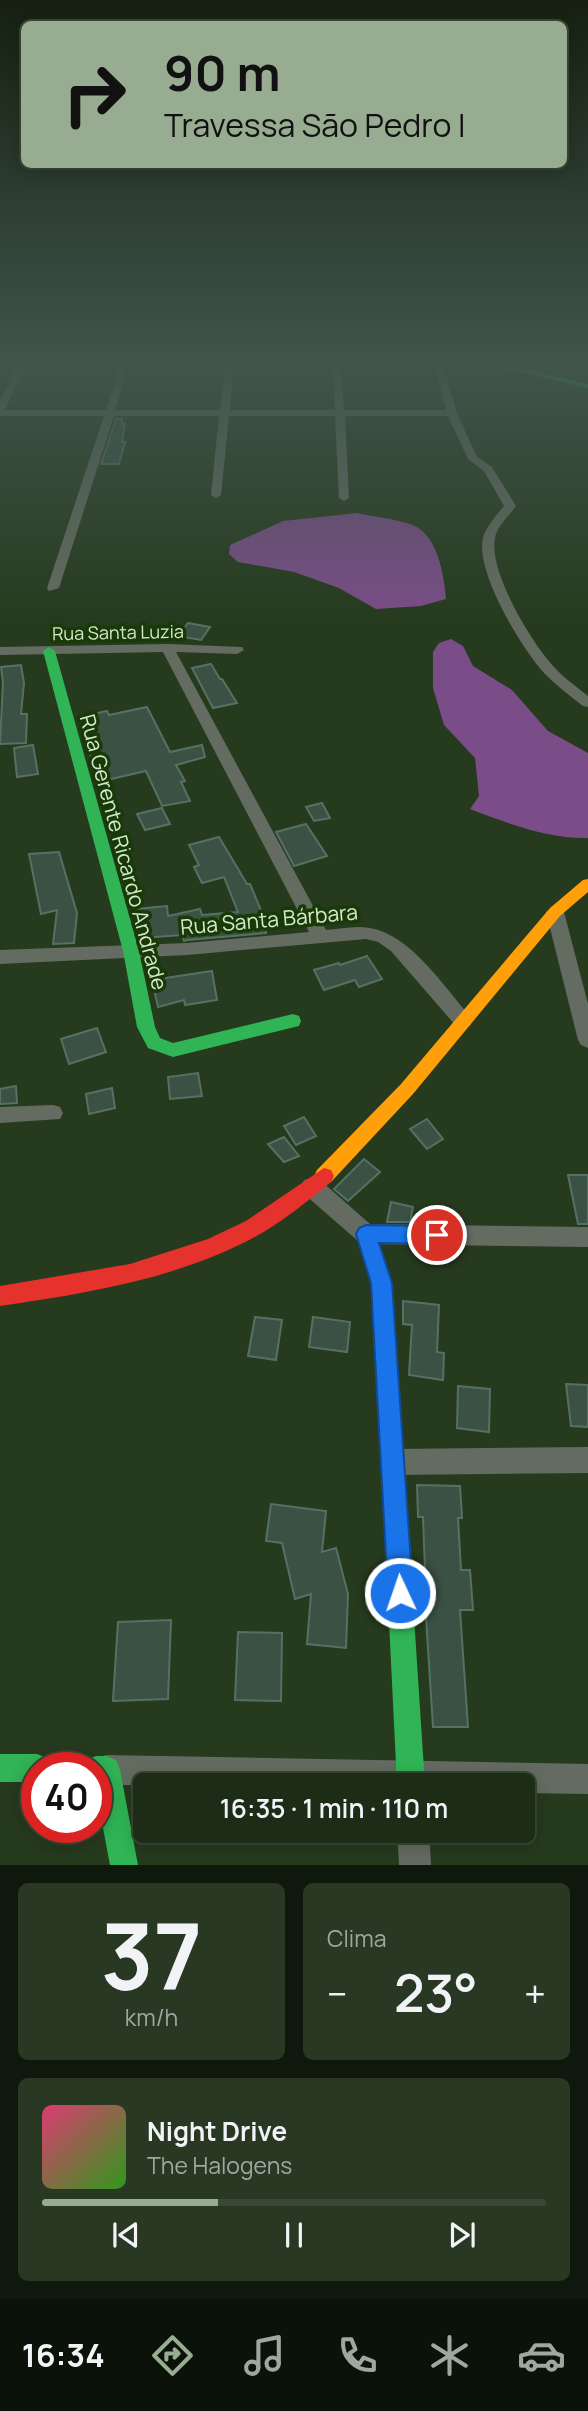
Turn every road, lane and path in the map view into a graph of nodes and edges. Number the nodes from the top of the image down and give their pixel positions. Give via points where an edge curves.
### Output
1 (97, 449) edge
2 (220, 449) edge
3 (342, 449) edge
4 (468, 449) edge
5 (216, 495) dead end
6 (344, 498) dead end
7 (53, 588) dead end
8 (167, 648) junction
9 (49, 650) junction
10 (237, 650) dead end
11 (0, 651) edge
12 (588, 703) edge
13 (588, 884) edge
14 (555, 912) junction
15 (321, 937) junction
16 (131, 951) junction
17 (1, 952) edge
18 (293, 1021) dead end
19 (463, 1021) junction
20 (588, 1040) edge
21 (53, 1113) dead end
22 (0, 1115) edge
23 (312, 1187) junction
24 (366, 1234) junction
25 (588, 1237) edge
26 (0, 1296) edge
27 (588, 1460) edge
28 (393, 1462) junction
29 (0, 1768) edge
30 (21, 1769) edge
31 (112, 1770) edge
32 (194, 1773) edge
33 (411, 1773) edge
34 (535, 1779) edge
35 (588, 1779) edge
36 (112, 1815) edge
37 (414, 1843) edge
38 (124, 1865) edge
39 (415, 1865) edge

1 - 7 street
2 - 5 street
3 - 6 street
4 - 12 street via 473,459 488,469 510,506 489,537 495,580 549,670
8 - 9 street, Rua Santa Luzia
8 - 10 street, Rua Santa Luzia
8 - 15 street
9 - 11 street, Rua Santa Luzia
9 - 16 street, Rua Gerente Ricardo Andrade
13 - 14 street
14 - 19 street
14 - 20 street
15 - 16 street, Rua Santa Bárbara
15 - 19 street, Rua Santa Bárbara via 366,933 383,937 397,946
16 - 17 street, Rua Santa Bárbara
16 - 18 street, Rua Gerente Ricardo Andrade via 146,1027 154,1043 173,1050
19 - 23 street via 391,1109
21 - 22 street
23 - 24 street
23 - 26 street via 251,1226 164,1264 109,1280
24 - 25 street
24 - 28 street via 382,1283
27 - 28 street
28 - 33 street
29 - 30 street
31 - 32 street
34 - 35 street
36 - 38 street
37 - 39 street

